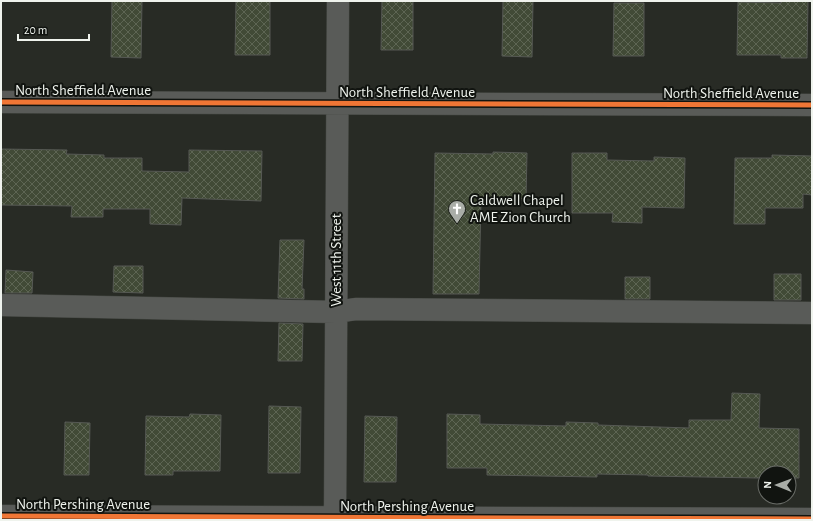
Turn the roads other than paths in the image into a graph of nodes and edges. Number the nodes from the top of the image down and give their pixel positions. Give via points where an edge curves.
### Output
1 (338, 1) edge
2 (1, 102) edge
3 (337, 103) junction
4 (812, 105) edge
5 (1, 305) edge
6 (336, 312) junction
7 (812, 313) edge
8 (1, 516) edge
9 (335, 519) edge
10 (812, 519) edge

1 - 3 street, West 11th Street
2 - 3 street, North Sheffield Avenue
3 - 4 street, North Sheffield Avenue
3 - 6 street, West 11th Street
5 - 6 street
6 - 7 street via 364,309
6 - 9 street, West 11th Street
8 - 9 street, North Pershing Avenue
9 - 10 street, North Pershing Avenue

